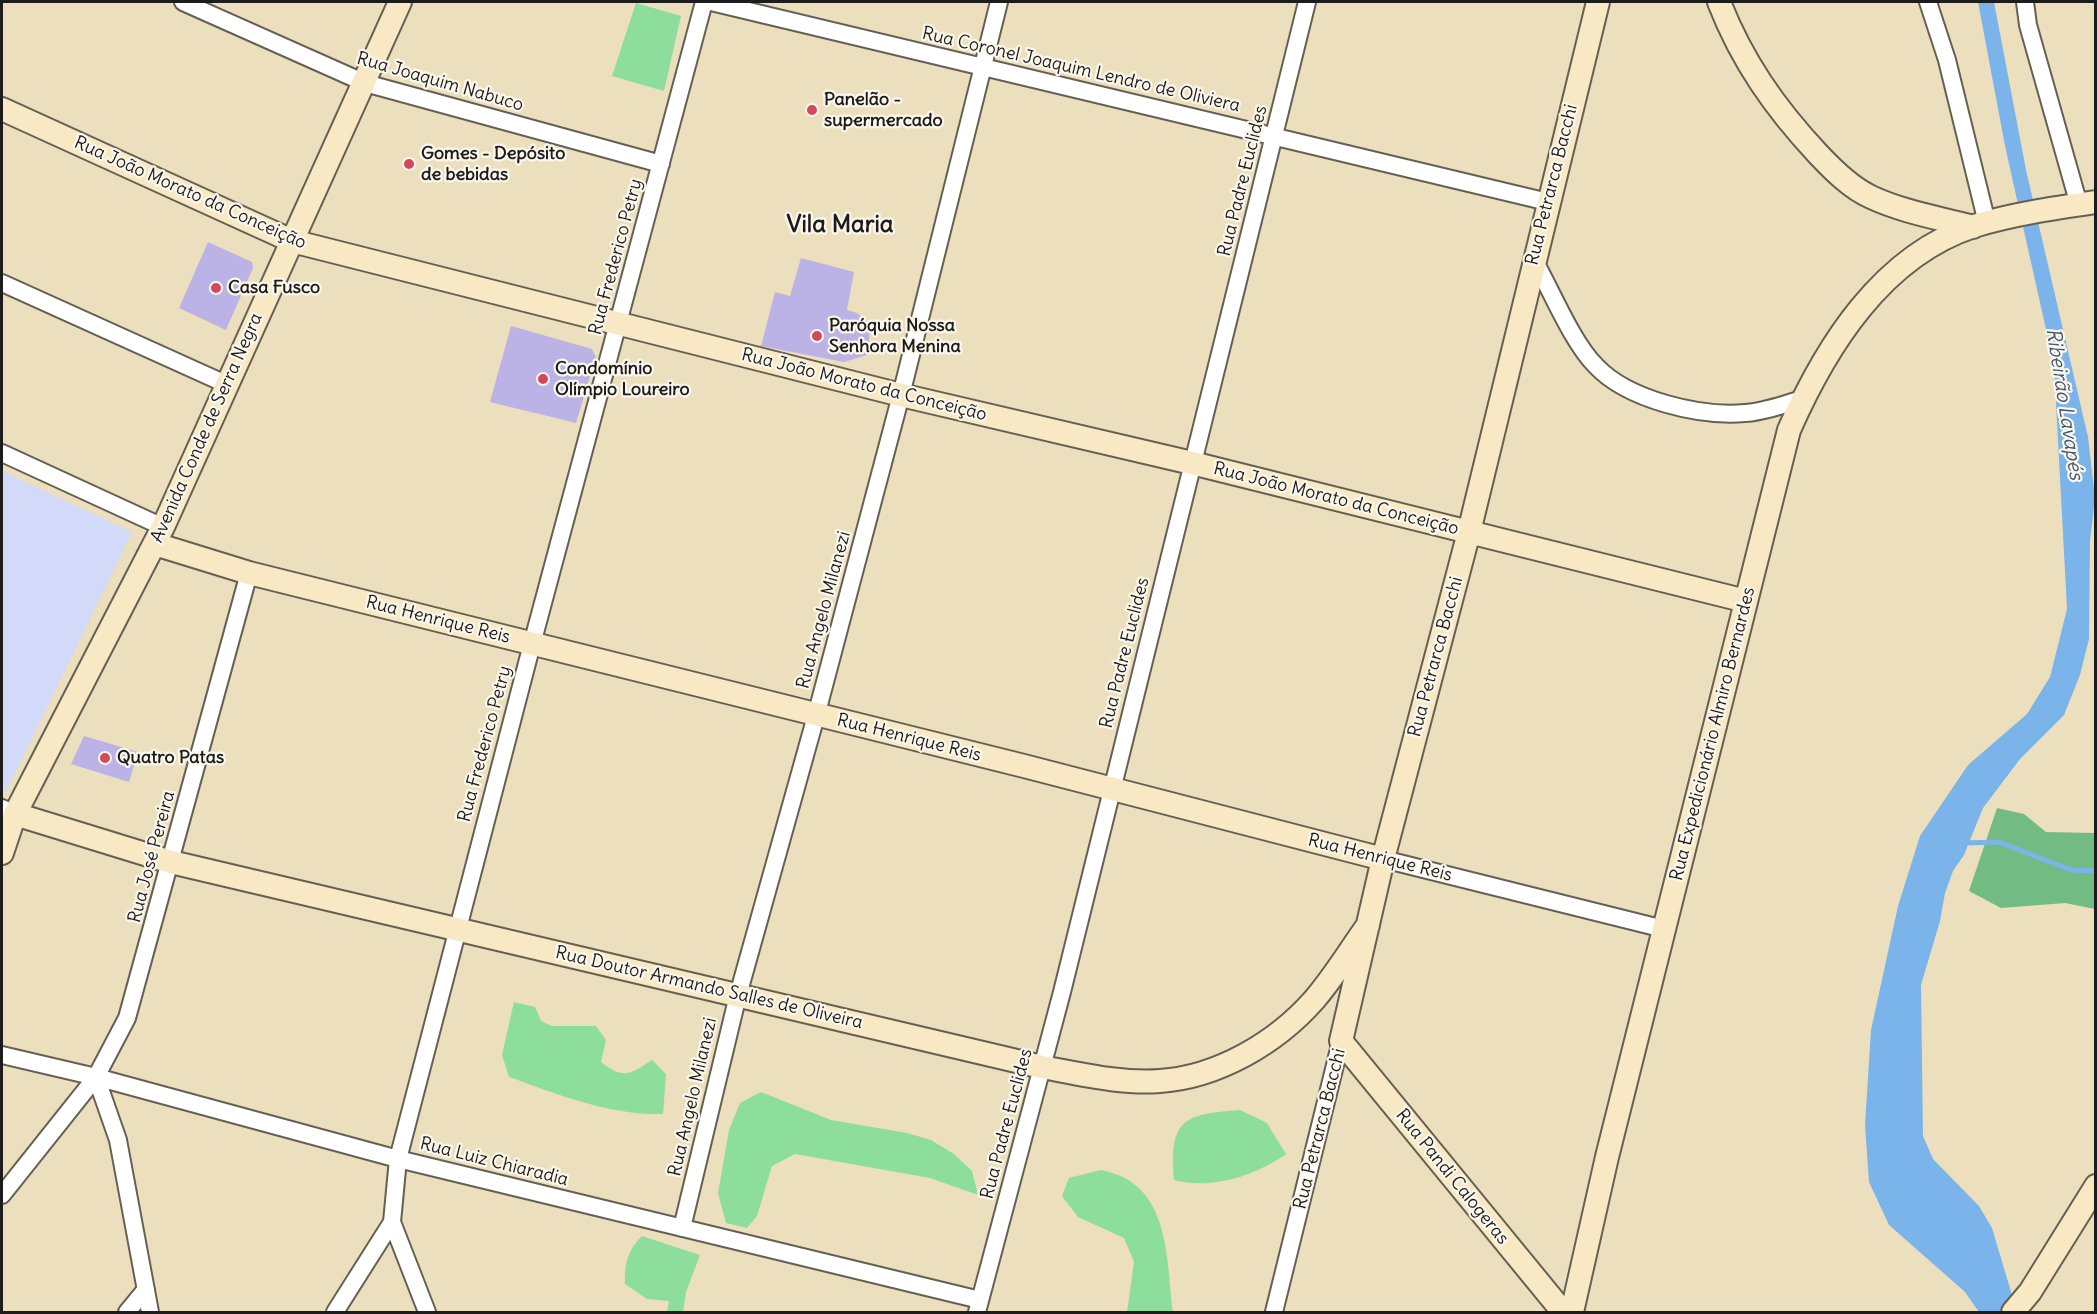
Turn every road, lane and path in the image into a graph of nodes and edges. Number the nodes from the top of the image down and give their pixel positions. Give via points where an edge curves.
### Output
1 (183, 2) edge
2 (400, 2) edge
3 (704, 2) edge
4 (711, 2) edge
5 (999, 2) edge
6 (1307, 2) edge
7 (1598, 2) edge
8 (1719, 2) edge
9 (1928, 2) edge
10 (2025, 2) edge
11 (983, 65) junction
12 (365, 83) junction
13 (2, 109) edge
14 (1275, 136) junction
15 (661, 164) junction
16 (1548, 202) junction
17 (2087, 203) edge
18 (1989, 223) junction
19 (292, 241) junction
20 (1534, 260) junction
21 (2, 283) edge
22 (619, 325) junction
23 (228, 385) junction
24 (901, 395) junction
25 (1803, 399) junction
26 (2, 453) edge
27 (1191, 463) junction
28 (1469, 532) junction
29 (159, 536) junction
30 (249, 573) junction
31 (1746, 601) junction
32 (531, 644) junction
33 (816, 716) junction
34 (1112, 790) junction
35 (6, 816) edge
36 (2, 853) edge
37 (1383, 860) junction
38 (171, 862) junction
39 (1368, 925) junction
40 (458, 928) junction
41 (1664, 929) junction
42 (738, 995) junction
43 (1341, 1041) junction
44 (2, 1055) edge
45 (1042, 1067) junction
46 (96, 1077) junction
47 (398, 1159) junction
48 (2093, 1194) edge
49 (2, 1195) edge
50 (392, 1222) junction
51 (682, 1228) junction
52 (146, 1290) junction
53 (978, 1306) edge
54 (127, 1312) edge
55 (150, 1312) edge
56 (335, 1312) edge
57 (428, 1312) edge
58 (1274, 1312) edge
59 (1563, 1312) edge
60 (1572, 1312) edge
61 (2013, 1312) edge

1 - 12 street, Rua Joaquim Nabuco
2 - 12 street, Avenida Conde de Serra Negra
3 - 15 street, Rua Frederico Petry
4 - 11 street, Rua Coronel Joaquim Lendro de Oliviera
5 - 11 street, Rua Angelo Milanezi
6 - 14 street, Rua Padre Euclides
7 - 16 street, Rua Petrarca Bacchi
8 - 18 street via 1732,36 1757,81 1838,175 1870,197
9 - 18 street
10 - 17 street via 2028,25
11 - 14 street, Rua Coronel Joaquim Lendro de Oliviera
11 - 24 street, Rua Angelo Milanezi
12 - 15 street, Rua Joaquim Nabuco
12 - 19 street, Avenida Conde de Serra Negra
13 - 19 street, Rua João Morato da Conceição
14 - 16 street, Rua Coronel Joaquim Lendro de Oliviera
14 - 27 street, Rua Padre Euclides
15 - 22 street, Rua Frederico Petry
16 - 20 street, Rua Petrarca Bacchi
17 - 18 street, Rua Expedicionário Almiro Bernardes
18 - 25 street, Rua Expedicionário Almiro Bernardes via 1912,257 1843,329
19 - 22 street, Rua João Morato da Conceição
19 - 23 street, Avenida Conde de Serra Negra
20 - 25 street via 1596,367 1632,392 1703,413 1746,414
20 - 28 street, Rua Petrarca Bacchi
21 - 23 street
22 - 24 street, Rua João Morato da Conceição
22 - 32 street, Rua Frederico Petry
23 - 29 street, Avenida Conde de Serra Negra
24 - 27 street, Rua João Morato da Conceição
24 - 33 street, Rua Angelo Milanezi
25 - 31 street, Rua Expedicionário Almiro Bernardes via 1789,430
26 - 29 street, Rua Henrique Reis
27 - 28 street, Rua João Morato da Conceição
27 - 34 street, Rua Padre Euclides
28 - 31 street, Rua João Morato da Conceição
28 - 37 street, Rua Petrarca Bacchi
29 - 30 street, Rua Henrique Reis
29 - 35 street, Avenida Conde de Serra Negra
30 - 32 street, Rua Henrique Reis
30 - 38 street, Rua José Pereira
31 - 41 street, Rua Expedicionário Almiro Bernardes
32 - 33 street, Rua Henrique Reis
32 - 40 street, Rua Frederico Petry
33 - 34 street, Rua Henrique Reis
33 - 42 street, Rua Angelo Milanezi
34 - 37 street, Rua Henrique Reis
34 - 45 street, Rua Padre Euclides
35 - 36 street, Avenida Conde de Serra Negra
35 - 38 street, Rua Doutor Armando Salles de Oliveira
37 - 39 street, Rua Petrarca Bacchi
37 - 41 street, Rua Henrique Reis
38 - 40 street, Rua Doutor Armando Salles de Oliveira
38 - 46 street, Rua José Pereira via 127,1018
39 - 43 street, Rua Petrarca Bacchi
39 - 45 street, Rua Doutor Armando Salles de Oliveira via 1315,999 1287,1026 1251,1052 1209,1072 1160,1081 1106,1079
40 - 42 street, Rua Doutor Armando Salles de Oliveira
40 - 47 street, Rua Frederico Petry
41 - 60 street, Rua Expedicionário Almiro Bernardes
42 - 45 street, Rua Doutor Armando Salles de Oliveira
42 - 51 street, Rua Angelo Milanezi
43 - 58 street, Rua Petrarca Bacchi
43 - 59 street, Rua Pandi Calogeras
44 - 46 street, Rua Luiz Chiaradia
45 - 53 street, Rua Padre Euclides
46 - 47 street, Rua Luiz Chiaradia
46 - 49 street, Rua José Pereira
46 - 52 street via 118,1140
47 - 50 street, Rua Frederico Petry
47 - 51 street, Rua Luiz Chiaradia
48 - 61 street
50 - 56 street, Rua Frederico Petry
50 - 57 street
51 - 53 street, Rua Luiz Chiaradia
52 - 54 street
52 - 55 street

